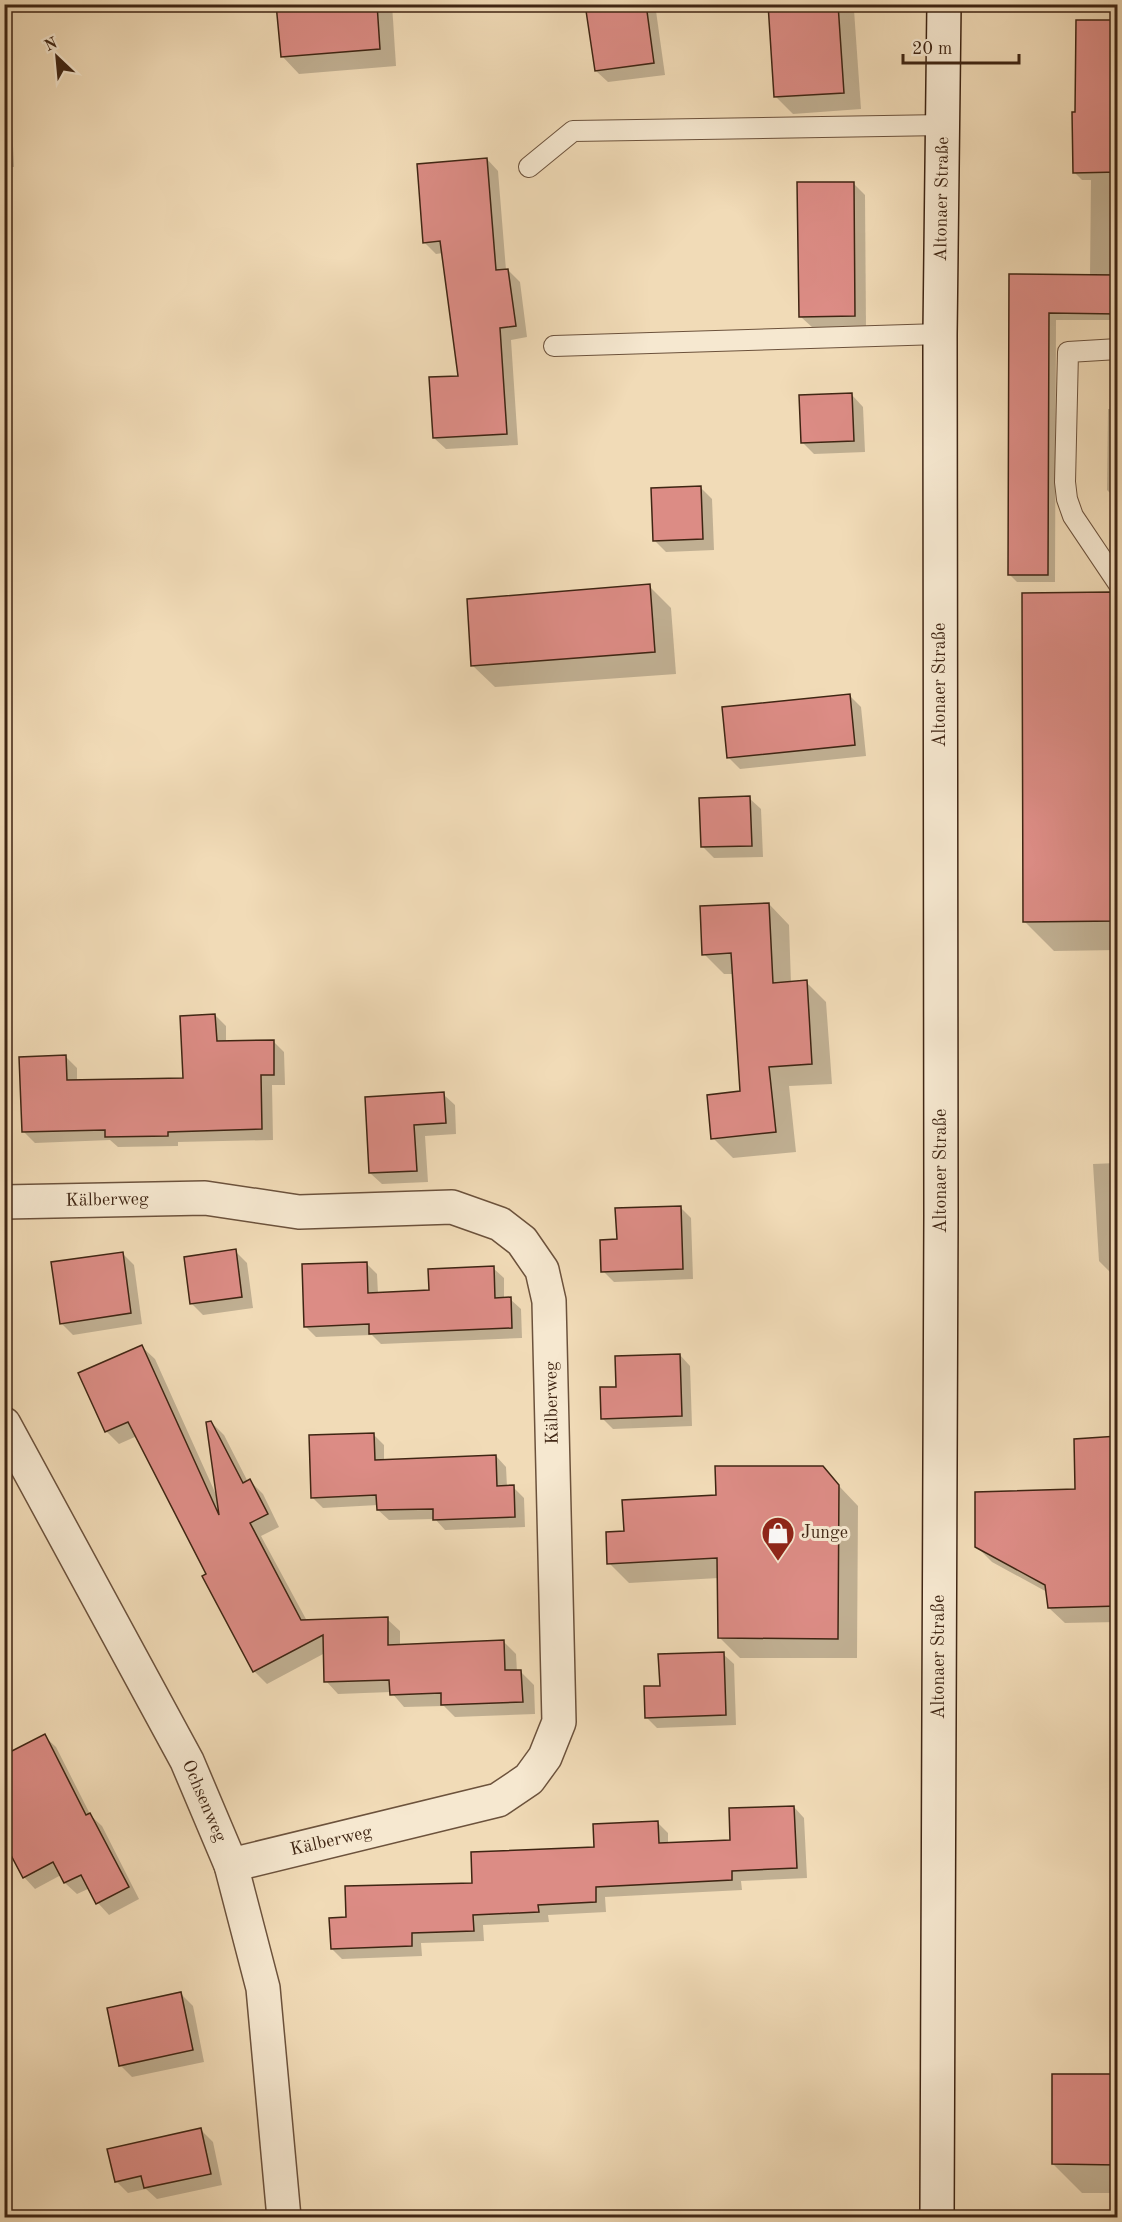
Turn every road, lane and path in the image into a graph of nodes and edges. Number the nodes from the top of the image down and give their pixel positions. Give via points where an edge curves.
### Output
1 (944, 4) edge
2 (944, 125) junction
3 (529, 167) dead end
4 (940, 334) junction
5 (554, 346) dead end
6 (1118, 349) edge
7 (1118, 583) edge
8 (4, 1202) edge
9 (4, 1424) edge
10 (231, 1865) junction
11 (284, 2217) edge
12 (937, 2217) edge

1 - 2 street, Altonaer Straße
2 - 3 lane, Altonaer Straße via 573,131
2 - 4 street, Altonaer Straße
4 - 5 lane
4 - 12 street, Altonaer Straße
6 - 7 lane via 1068,352 1065,482 1072,516
8 - 10 street, Kälberweg via 205,1198 299,1212 452,1207 500,1224 522,1241 542,1270 549,1301 560,1722 545,1757 529,1779 498,1800
9 - 10 street, Ochsenweg via 187,1761
10 - 11 street, Ochsenweg via 263,1988

